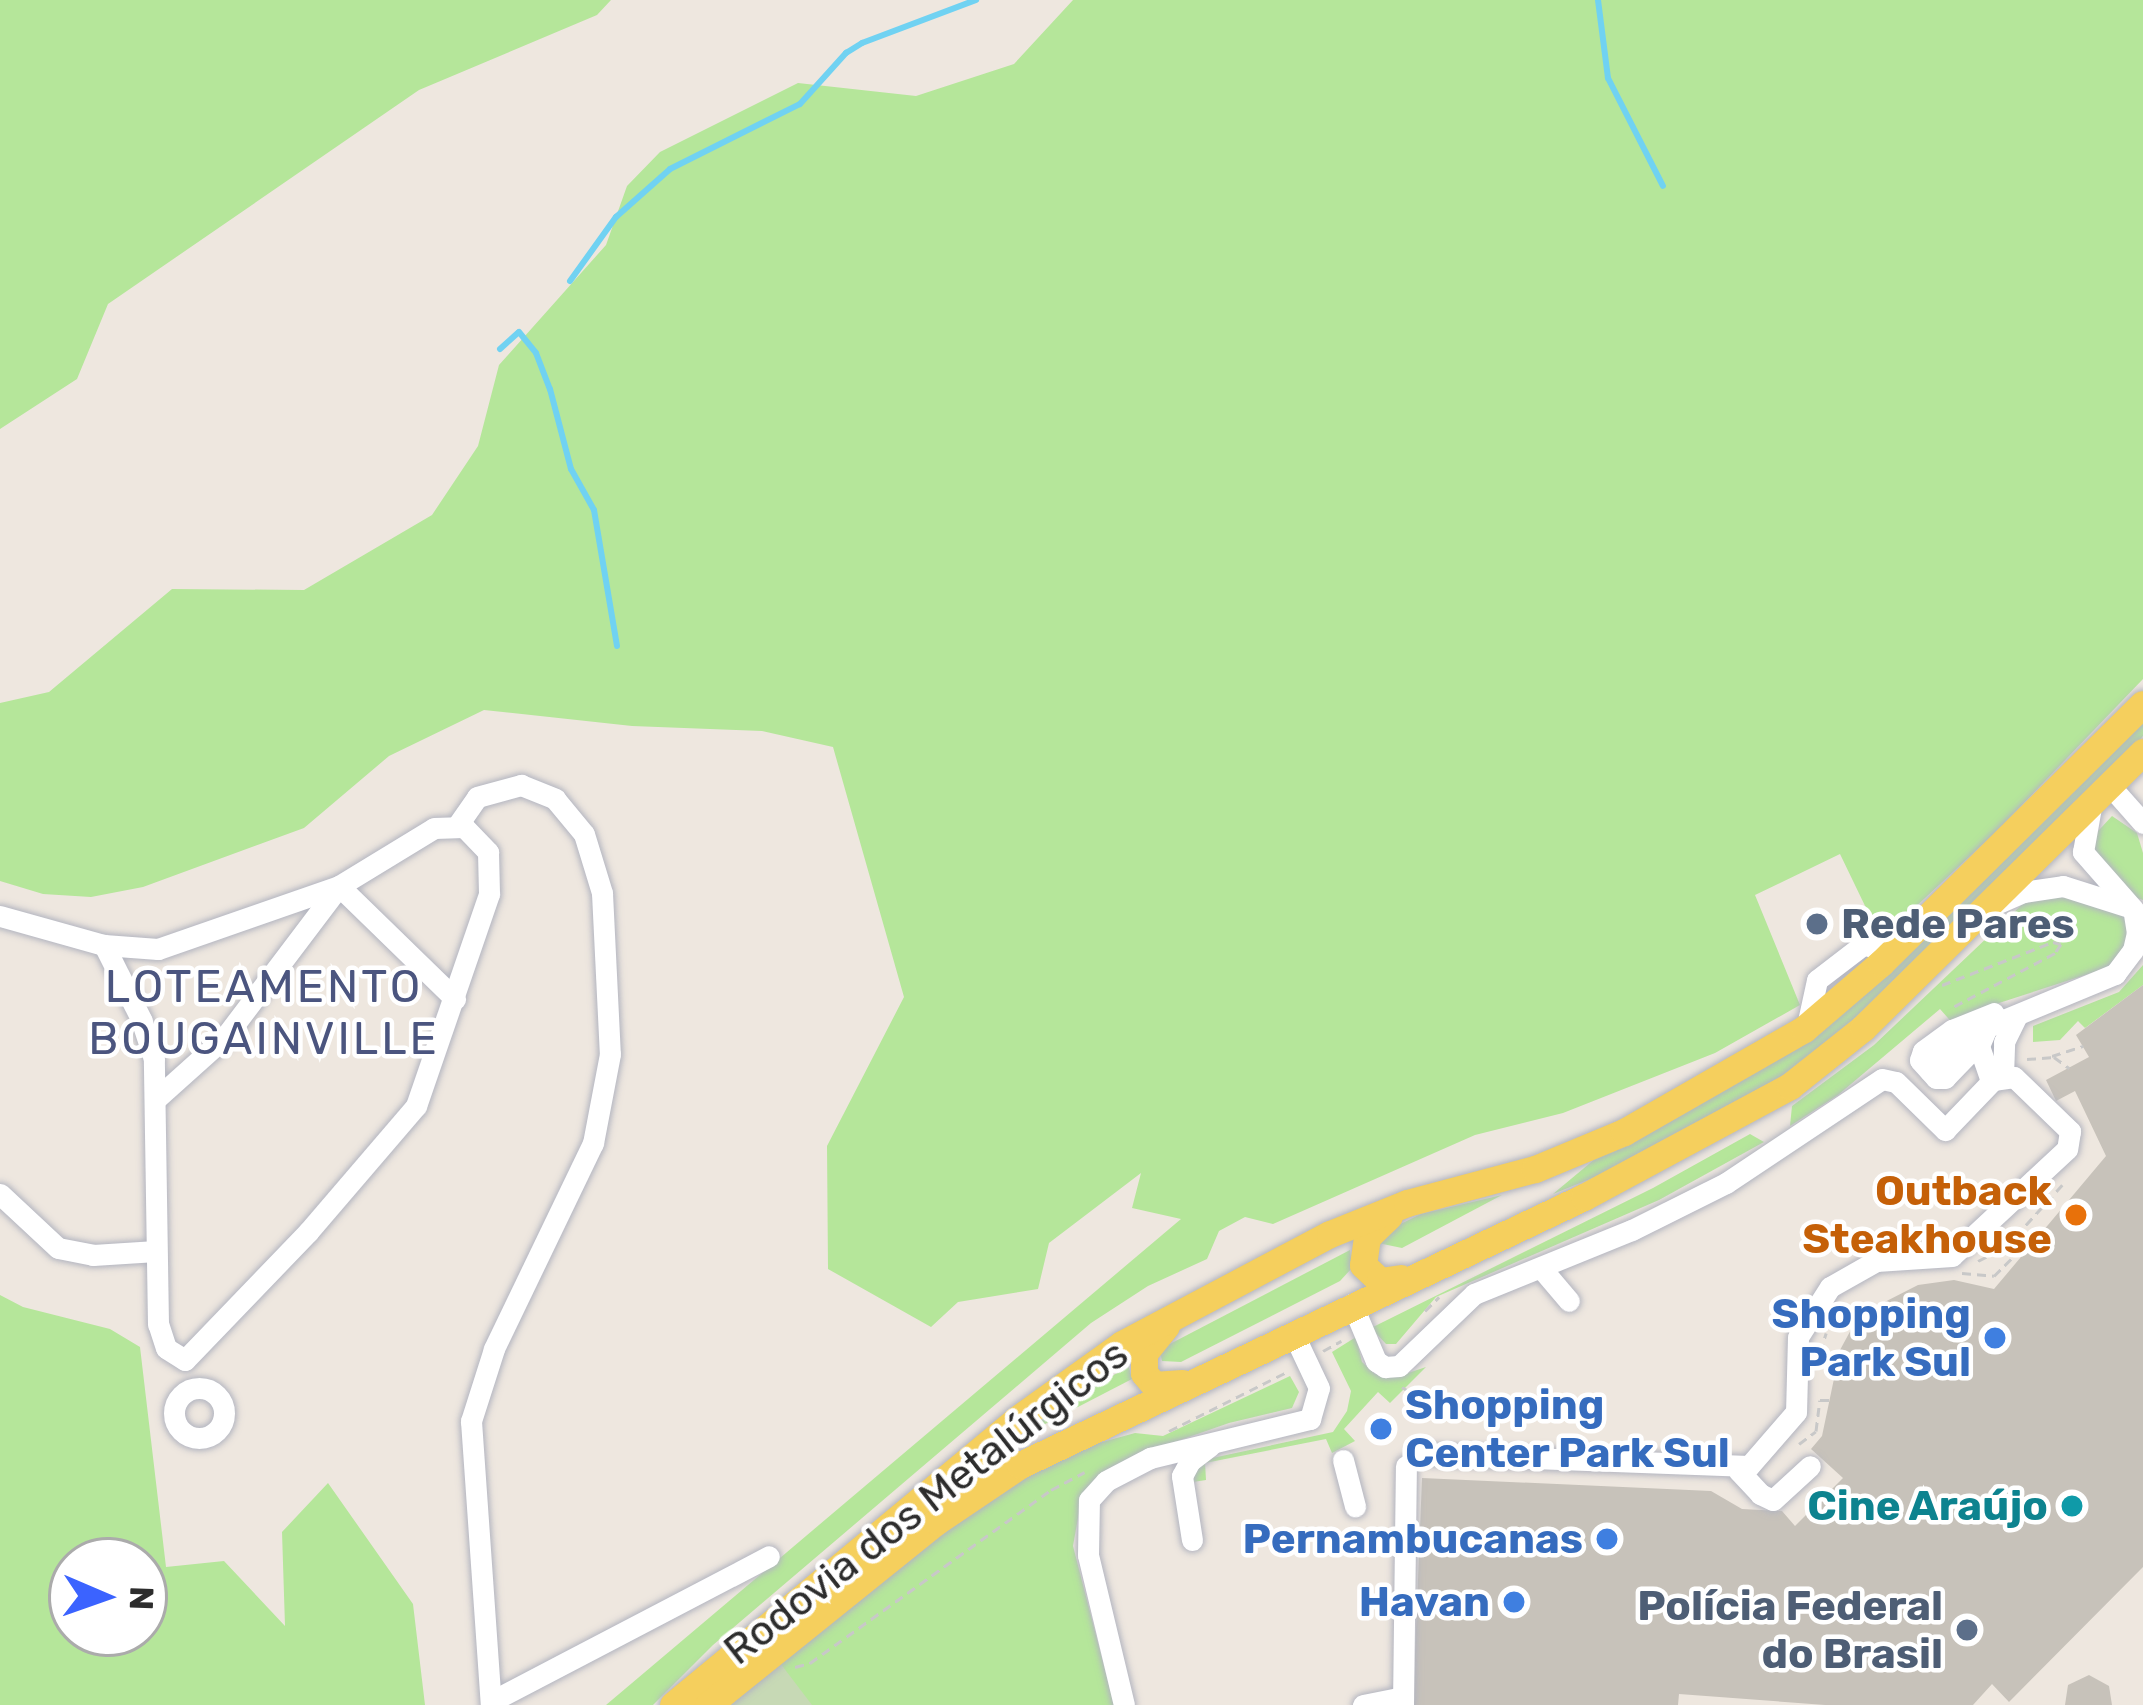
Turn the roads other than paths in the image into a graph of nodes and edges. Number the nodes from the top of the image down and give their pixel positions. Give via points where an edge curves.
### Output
1 (2143, 704) edge
2 (2143, 752) edge
3 (2101, 797) junction
4 (2143, 823) edge
5 (457, 826) junction
6 (339, 886) junction
7 (2138, 911) edge
8 (1982, 914) junction
9 (0, 916) edge
10 (104, 945) junction
11 (455, 998) junction
12 (2026, 1013) junction
13 (1972, 1030) junction
14 (1997, 1078) junction
15 (157, 1098) junction
16 (0, 1194) edge
17 (1407, 1203) junction
18 (156, 1251) junction
19 (1417, 1274) junction
20 (1516, 1277) junction
21 (1569, 1301) dead end
22 (1352, 1304) junction
23 (1188, 1305) junction
24 (1293, 1333) junction
25 (185, 1360) junction
26 (1186, 1382) junction
27 (194, 1388) dead end
28 (1312, 1416) junction
29 (1220, 1442) junction
30 (1170, 1453) junction
31 (1194, 1457) junction
32 (1343, 1460) dead end
33 (1810, 1466) dead end
34 (1738, 1469) junction
35 (1355, 1506) dead end
36 (1192, 1540) dead end
37 (770, 1556) dead end
38 (1403, 1701) edge
39 (493, 1702) edge
40 (673, 1705) edge
41 (709, 1705) edge
42 (1124, 1705) edge
43 (1363, 1705) edge

1 - 17 main road, Rodovia dos Metalúrgicos via 1807,1026 1624,1132 1535,1169
2 - 3 main road, Rodovia dos Metalúrgicos
3 - 4 street
3 - 7 street via 2084,856
3 - 8 main road, Rodovia dos Metalúrgicos
5 - 6 street via 419,835
5 - 11 street via 481,841 492,879
5 - 39 street via 477,796 520,785 555,799 584,834 602,893 610,1054 593,1143 494,1349 471,1421
6 - 10 street via 182,945
6 - 11 street
6 - 15 street via 226,1037
7 - 8 street via 2053,886
7 - 12 street via 2136,942 2121,970
8 - 19 main road, Rodovia dos Metalúrgicos via 1863,1028 1762,1104
9 - 10 street
10 - 15 street via 149,1041
11 - 25 street via 424,1089 400,1128
12 - 13 street via 2011,1006
12 - 14 street via 1980,1035
13 - 13 street via 1952,1030 1920,1060 1945,1078 1967,1055
14 - 20 street via 1945,1130 1896,1082 1882,1079 1726,1183
14 - 34 street via 2018,1079 2068,1127 2067,1149 1952,1256 1876,1261 1834,1282 1798,1337 1796,1412 1760,1457
15 - 18 street
16 - 18 street via 58,1248
17 - 19 main road via 1374,1228 1361,1257 1380,1281
17 - 23 main road, Rodovia dos Metalúrgicos
18 - 25 street via 161,1338
19 - 22 main road, Rodovia dos Metalúrgicos
20 - 21 street
20 - 22 street via 1412,1368 1394,1372 1375,1359
22 - 24 main road, Rodovia dos Metalúrgicos
23 - 26 main road via 1150,1342 1142,1364 1154,1384
23 - 40 main road, Rodovia dos Metalúrgicos via 1043,1399
24 - 26 main road, Rodovia dos Metalúrgicos
24 - 28 street via 1317,1380
25 - 27 street
26 - 41 main road, Rodovia dos Metalúrgicos via 976,1492
28 - 29 street
28 - 30 street via 1224,1431
28 - 31 street via 1285,1436
29 - 30 street
29 - 31 street
30 - 42 street via 1094,1491 1086,1520
31 - 36 street via 1181,1486
32 - 35 street
33 - 34 street via 1773,1500
34 - 38 street via 1412,1460
37 - 39 street
38 - 43 street

